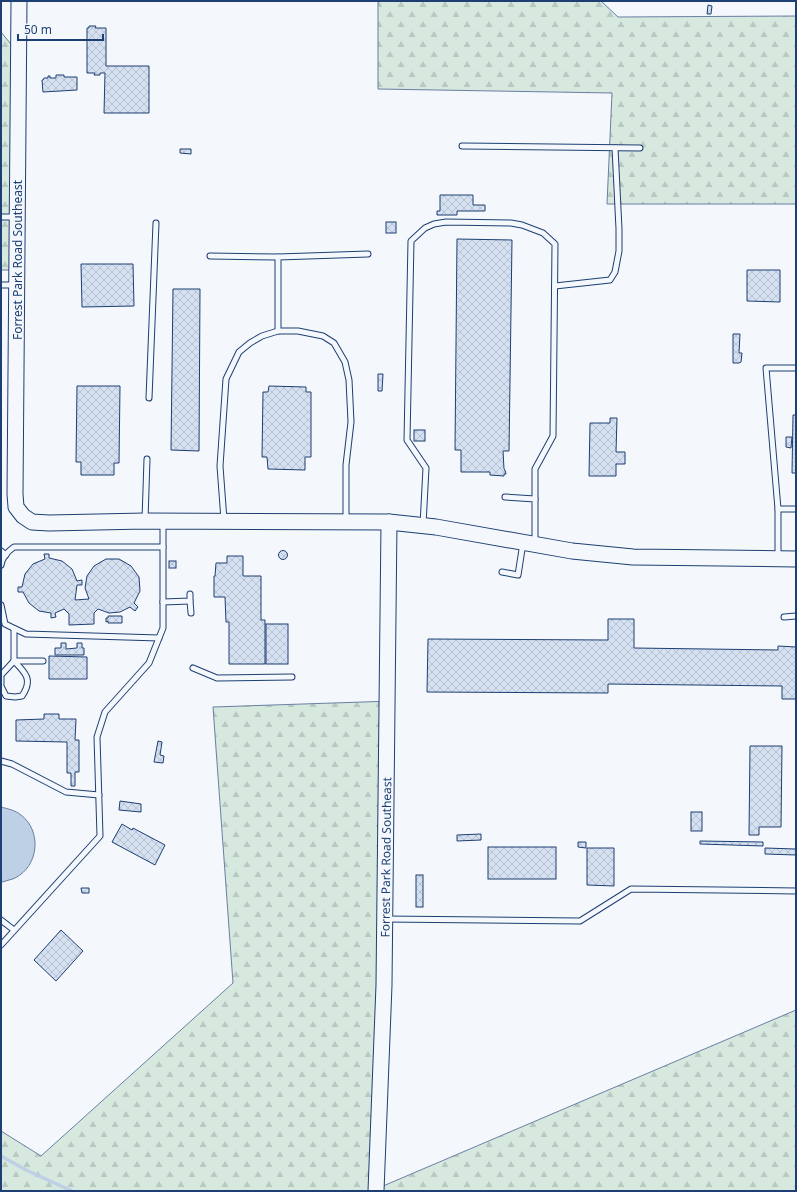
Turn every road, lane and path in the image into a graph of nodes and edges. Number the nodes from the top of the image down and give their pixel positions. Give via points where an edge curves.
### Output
1 (20, 1) edge
2 (462, 146) dead end
3 (615, 148) junction
4 (640, 148) dead end
5 (1, 217) edge
6 (18, 217) junction
7 (156, 223) dead end
8 (368, 254) dead end
9 (210, 256) dead end
10 (278, 257) junction
11 (1, 285) edge
12 (17, 285) junction
13 (555, 286) junction
14 (278, 331) junction
15 (796, 368) edge
16 (150, 398) dead end
17 (147, 459) dead end
18 (505, 497) dead end
19 (535, 499) junction
20 (778, 509) junction
21 (796, 509) edge
22 (145, 521) junction
23 (163, 521) junction
24 (224, 521) junction
25 (346, 522) junction
26 (389, 522) junction
27 (423, 526) junction
28 (529, 543) junction
29 (163, 547) junction
30 (1, 551) edge
31 (6, 555) junction
32 (778, 558) junction
33 (796, 559) edge
34 (1, 565) edge
35 (502, 572) dead end
36 (190, 594) dead end
37 (190, 601) junction
38 (163, 602) junction
39 (1, 605) edge
40 (190, 613) dead end
41 (796, 616) edge
42 (784, 617) dead end
43 (14, 629) junction
44 (159, 638) junction
45 (14, 661) junction
46 (43, 661) dead end
47 (193, 668) dead end
48 (1, 675) edge
49 (292, 677) dead end
50 (1, 685) edge
51 (1, 760) edge
52 (99, 795) junction
53 (796, 891) edge
54 (384, 918) junction
55 (1, 920) edge
56 (14, 930) junction
57 (1, 945) edge
58 (376, 1191) edge

1 - 6 street, Forrest Park Road Southeast
2 - 3 lane
3 - 4 lane
3 - 13 lane via 619,229 619,251 615,272 610,280
5 - 6 lane
6 - 12 street, Forrest Park Road Southeast
7 - 16 lane
8 - 10 lane
9 - 10 lane
10 - 14 lane
11 - 12 lane
12 - 22 street, Forrest Park Road Southeast via 16,507 22,516 32,522
13 - 19 lane via 553,436 535,469
13 - 27 lane via 555,244 543,233 522,225 446,222 425,228 411,241 407,440 426,468
14 - 24 lane via 262,336 239,352 226,379 220,466
14 - 25 lane via 298,331 323,336 334,343 345,362 351,422 346,466
15 - 20 lane via 766,368
17 - 22 lane
18 - 19 lane
19 - 28 lane
20 - 21 lane
20 - 32 lane
22 - 23 street
23 - 24 street
23 - 29 lane
24 - 25 street
25 - 26 street
26 - 27 street
26 - 54 street, Forrest Park Road Southeast
27 - 28 street
28 - 32 street via 572,551 633,557
28 - 35 lane via 518,575
29 - 31 lane via 14,547
29 - 38 lane
30 - 31 lane
31 - 34 lane
32 - 33 street
36 - 37 lane
37 - 38 lane
37 - 40 lane
38 - 44 lane via 163,628
39 - 43 lane via 5,624
41 - 42 lane
43 - 44 lane via 26,634
43 - 45 lane
44 - 52 lane via 149,663 105,712 98,737
45 - 46 lane
45 - 48 lane
45 - 50 lane via 27,677 27,689 22,696 6,696
47 - 49 lane via 217,678
48 - 50 lane
51 - 52 lane via 66,792
52 - 56 lane via 100,836
53 - 54 lane via 631,889 580,921
54 - 58 street, Forrest Park Road Southeast
55 - 56 lane
56 - 57 lane

